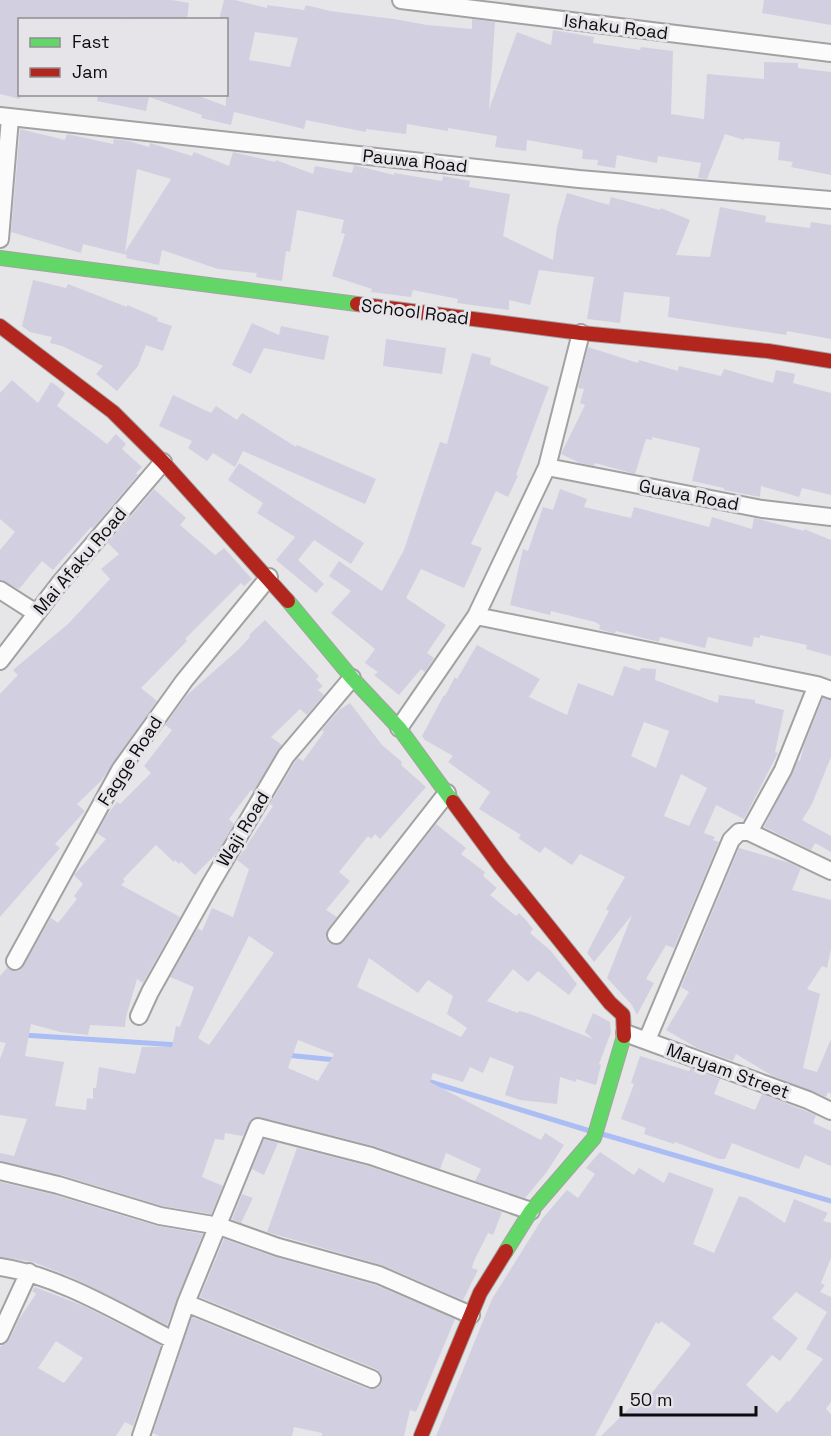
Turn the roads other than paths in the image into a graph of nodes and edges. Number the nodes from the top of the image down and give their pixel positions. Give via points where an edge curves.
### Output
1 (401, 0) edge
2 (831, 53) edge
3 (5, 117) edge
4 (831, 200) edge
5 (0, 239) edge
6 (0, 258) edge
7 (0, 326) edge
8 (581, 333) junction
9 (831, 361) edge
10 (163, 462) junction
11 (547, 467) junction
12 (831, 517) edge
13 (269, 577) junction
14 (0, 590) edge
15 (36, 613) junction
16 (476, 616) junction
17 (0, 661) edge
18 (352, 678) junction
19 (824, 688) edge
20 (399, 728) junction
21 (447, 793) junction
22 (749, 832) junction
23 (831, 871) edge
24 (336, 935) dead end
25 (15, 961) dead end
26 (139, 1016) dead end
27 (625, 1033) junction
28 (647, 1040) junction
29 (831, 1111) edge
30 (0, 1171) edge
31 (531, 1211) junction
32 (219, 1226) junction
33 (0, 1267) edge
34 (29, 1272) junction
35 (186, 1303) junction
36 (471, 1315) junction
37 (0, 1335) edge
38 (173, 1340) junction
39 (372, 1378) dead end
40 (141, 1436) edge
41 (421, 1436) edge

1 - 2 street, Ishaku Road
3 - 4 street, Pauwa Road via 579,179
3 - 5 street
6 - 8 street, School Road
7 - 10 street via 113,412
8 - 9 street, School Road
8 - 11 street
10 - 13 street
10 - 15 street, Mai Afaku Road
11 - 12 street, Guava Road via 762,509
11 - 16 street
13 - 18 street
13 - 25 street, Fagge Road via 184,681 120,770
14 - 15 street
15 - 17 street, Mai Afaku Road
16 - 19 street
16 - 20 street
18 - 20 street
18 - 26 street, Waji Road via 286,756
19 - 22 street
20 - 21 street
21 - 24 street
21 - 27 street via 500,866 623,1015
22 - 23 street
22 - 28 street via 739,832 731,840
27 - 28 street, Maryam Street
27 - 31 street via 594,1138
28 - 29 street, Maryam Street
30 - 32 street via 160,1216
31 - 32 street via 371,1156 258,1127
31 - 36 street via 480,1293
32 - 35 street
32 - 36 street via 379,1275
33 - 34 street
34 - 37 street
34 - 38 street
35 - 38 street
35 - 39 street
36 - 41 street
38 - 40 street

